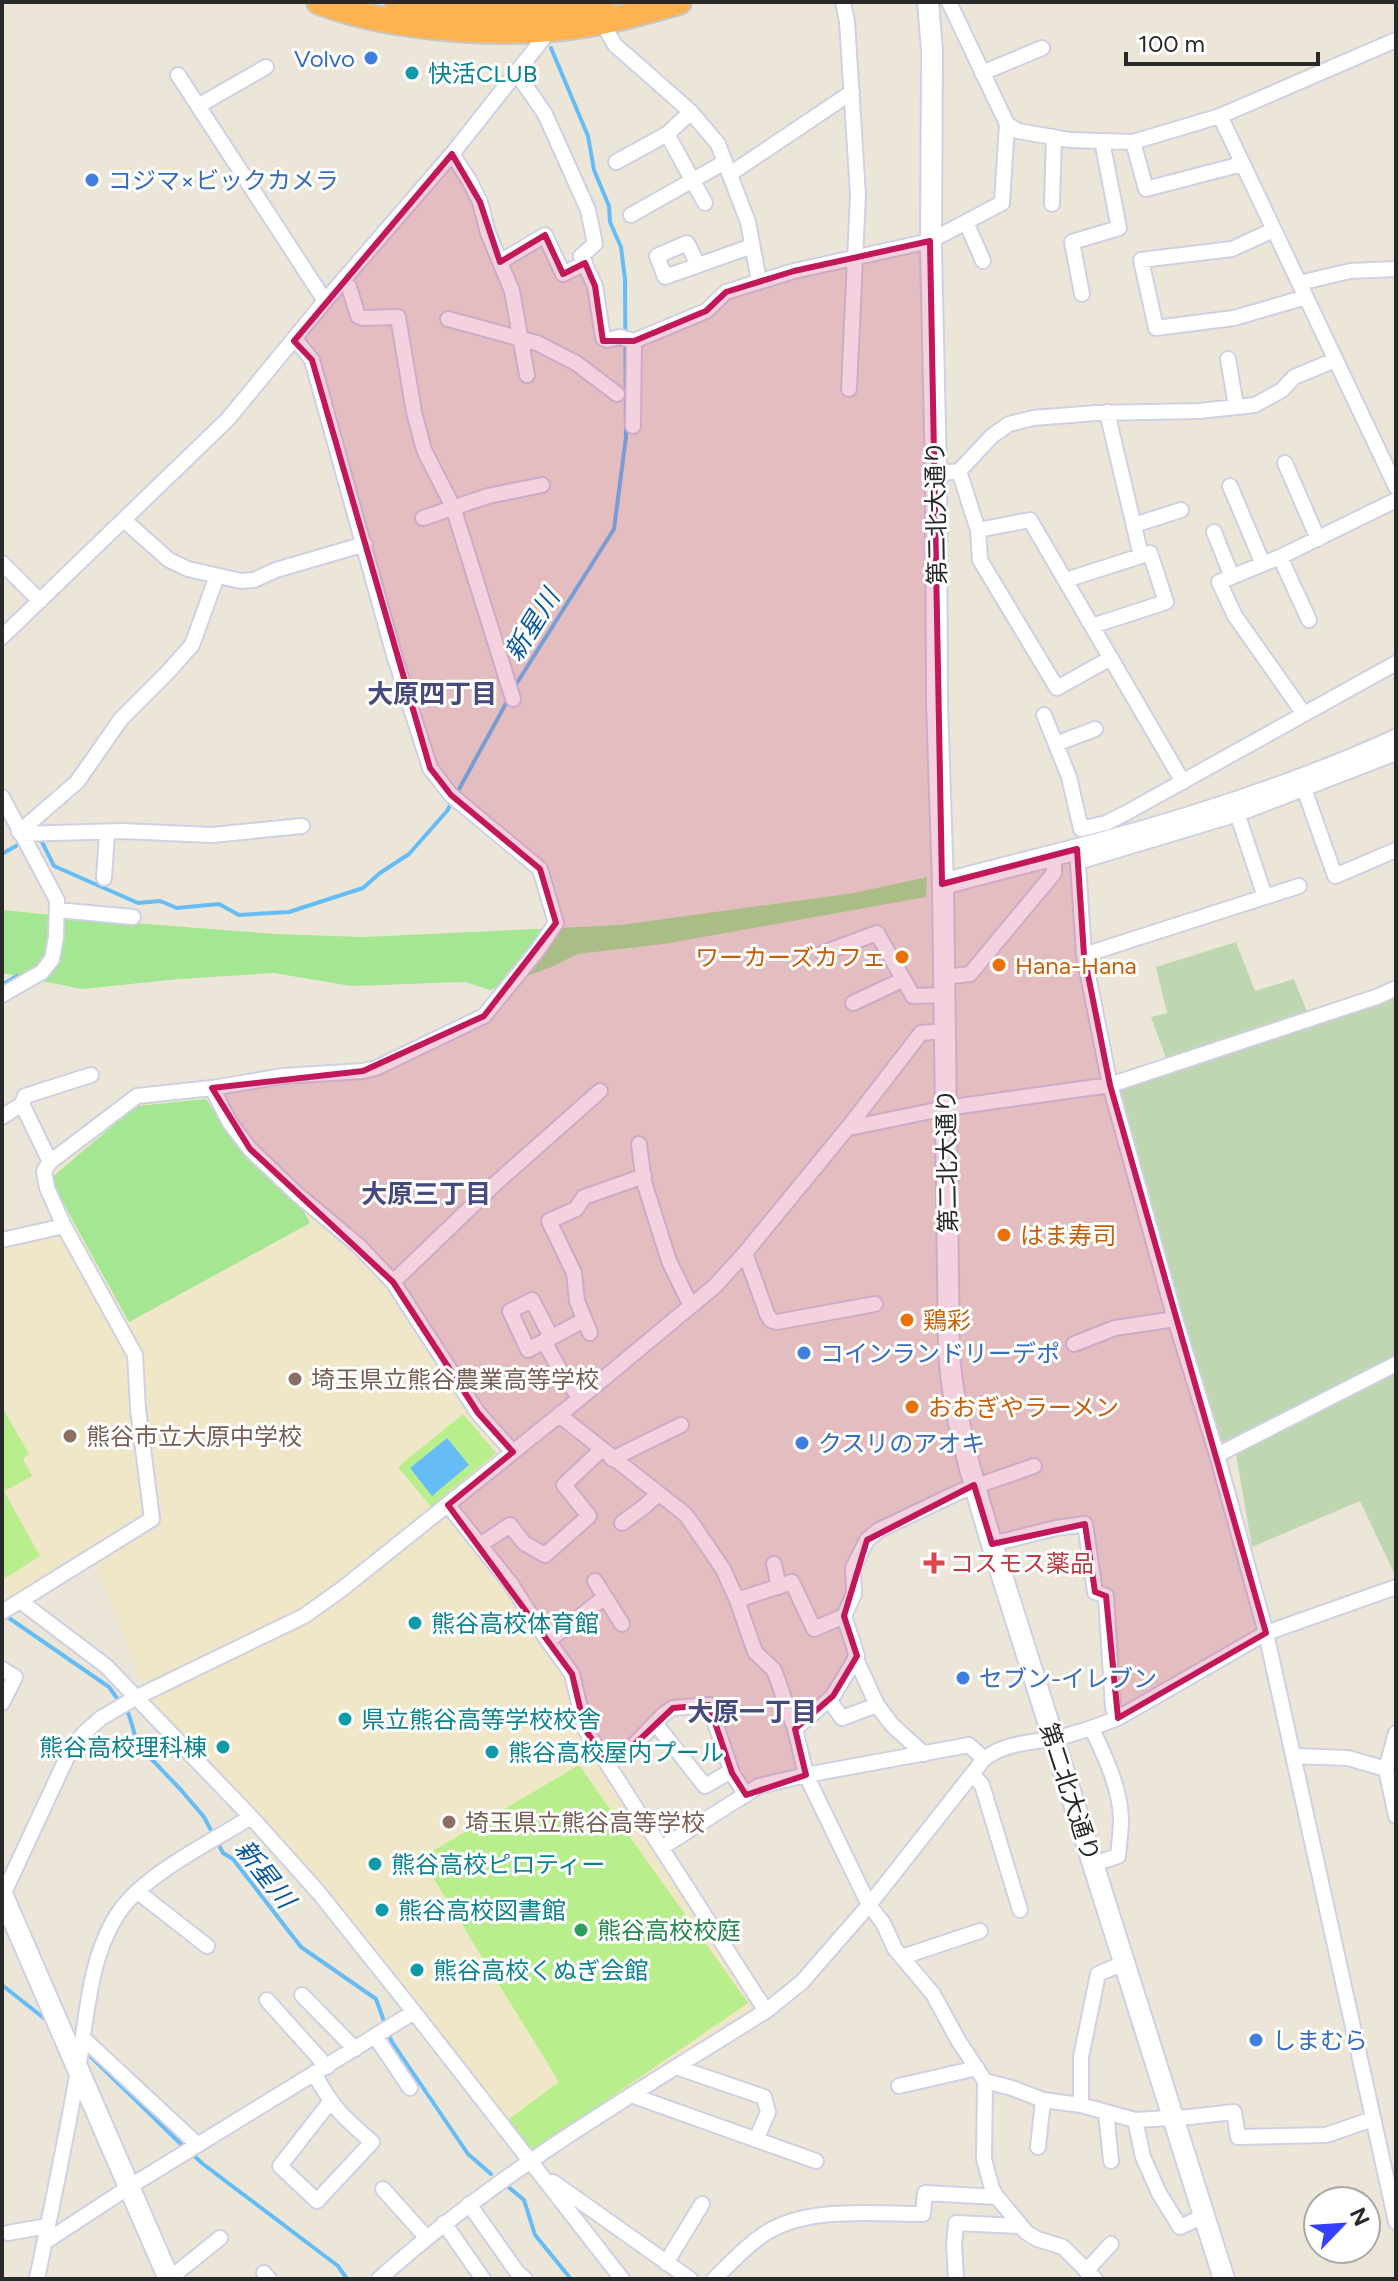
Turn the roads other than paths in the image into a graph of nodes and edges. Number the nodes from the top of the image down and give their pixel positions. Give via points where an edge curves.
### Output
1 (319, 2) edge
2 (397, 2) edge
3 (679, 2) edge
4 (843, 2) edge
5 (928, 2) edge
6 (949, 2) edge
7 (572, 4) edge
8 (604, 11) edge
9 (550, 29) junction
10 (1396, 40) edge
11 (1042, 48) dead end
12 (266, 67) dead end
13 (516, 72) junction
14 (982, 73) junction
15 (178, 75) dead end
16 (852, 92) junction
17 (198, 106) junction
18 (691, 112) junction
19 (1220, 116) junction
20 (1007, 124) junction
21 (667, 134) junction
22 (1054, 137) junction
23 (1102, 141) junction
24 (1133, 142) junction
25 (452, 154) junction
26 (616, 162) dead end
27 (1242, 164) junction
28 (727, 168) junction
29 (693, 180) junction
30 (705, 203) dead end
31 (1052, 204) dead end
32 (631, 215) dead end
33 (966, 222) junction
34 (1273, 230) junction
35 (930, 241) junction
36 (752, 246) junction
37 (855, 258) junction
38 (983, 261) dead end
39 (500, 262) junction
40 (585, 263) junction
41 (698, 265) dead end
42 (1396, 269) edge
43 (343, 281) junction
44 (759, 281) junction
45 (1302, 290) junction
46 (1082, 294) dead end
47 (325, 301) junction
48 (448, 319) dead end
49 (520, 338) junction
50 (629, 340) junction
51 (294, 341) junction
52 (1228, 359) dead end
53 (1335, 360) junction
54 (527, 375) dead end
55 (849, 389) dead end
56 (617, 394) dead end
57 (1236, 406) junction
58 (1107, 412) junction
59 (633, 426) dead end
60 (1285, 463) dead end
61 (959, 471) junction
62 (936, 474) junction
63 (542, 485) dead end
64 (1230, 486) dead end
65 (1396, 487) edge
66 (1396, 500) edge
67 (453, 507) junction
68 (1181, 510) dead end
69 (423, 518) dead end
70 (124, 520) junction
71 (1134, 525) junction
72 (978, 530) junction
73 (1214, 532) dead end
74 (1318, 539) junction
75 (365, 544) junction
76 (1141, 556) junction
77 (1280, 557) junction
78 (2, 563) edge
79 (1263, 564) junction
80 (217, 576) junction
81 (1232, 577) junction
82 (1066, 580) junction
83 (40, 601) junction
84 (1309, 620) dead end
85 (1092, 626) junction
86 (2, 637) edge
87 (1111, 658) junction
88 (1396, 663) edge
89 (511, 694) dead end
90 (1304, 714) junction
91 (1044, 715) dead end
92 (1095, 729) dead end
93 (1056, 744) junction
94 (1394, 749) edge
95 (1183, 782) junction
96 (1302, 784) junction
97 (2, 797) edge
98 (1236, 808) junction
99 (302, 826) dead end
100 (1109, 832) junction
101 (107, 833) junction
102 (23, 837) junction
103 (1396, 850) edge
104 (1054, 855) junction
105 (1078, 855) junction
106 (104, 878) dead end
107 (943, 884) junction
108 (1299, 886) dead end
109 (1265, 897) junction
110 (57, 910) junction
111 (133, 917) dead end
112 (823, 953) dead end
113 (1084, 955) junction
114 (902, 980) junction
115 (944, 986) junction
116 (1396, 988) edge
117 (2, 995) edge
118 (853, 1003) dead end
119 (945, 1031) junction
120 (91, 1075) dead end
121 (1110, 1085) junction
122 (212, 1088) junction
123 (600, 1091) dead end
124 (22, 1104) junction
125 (946, 1108) junction
126 (2, 1117) edge
127 (850, 1125) junction
128 (639, 1144) dead end
129 (50, 1162) junction
130 (644, 1176) junction
131 (64, 1226) junction
132 (2, 1240) edge
133 (745, 1253) junction
134 (393, 1282) junction
135 (875, 1304) dead end
136 (691, 1306) junction
137 (1175, 1319) junction
138 (1074, 1344) dead end
139 (1396, 1364) edge
140 (580, 1398) junction
141 (559, 1415) junction
142 (681, 1425) dead end
143 (513, 1452) junction
144 (607, 1454) junction
145 (1217, 1455) junction
146 (1034, 1466) dead end
147 (975, 1486) junction
148 (658, 1494) junction
149 (448, 1505) junction
150 (622, 1523) dead end
151 (992, 1544) junction
152 (480, 1545) junction
153 (774, 1564) dead end
154 (595, 1581) dead end
155 (779, 1587) junction
156 (1396, 1587) edge
157 (605, 1597) junction
158 (737, 1600) junction
159 (11, 1606) edge
160 (844, 1616) junction
161 (622, 1624) dead end
162 (1266, 1633) junction
163 (548, 1641) junction
164 (855, 1657) junction
165 (2, 1669) edge
166 (134, 1699) junction
167 (829, 1700) junction
168 (2, 1703) edge
169 (877, 1705) junction
170 (1118, 1718) junction
171 (655, 1723) junction
172 (795, 1729) junction
173 (1092, 1729) junction
174 (1396, 1733) edge
175 (1053, 1738) junction
176 (924, 1754) junction
177 (1293, 1756) junction
178 (605, 1759) junction
179 (984, 1759) junction
180 (1386, 1769) junction
181 (731, 1771) junction
182 (806, 1775) junction
183 (973, 1775) junction
184 (746, 1795) junction
185 (1396, 1816) edge
186 (251, 1817) junction
187 (661, 1848) junction
188 (1093, 1864) junction
189 (138, 1892) junction
190 (2, 1896) edge
191 (869, 1905) junction
192 (1020, 1910) dead end
193 (980, 1931) dead end
194 (207, 1946) dead end
195 (902, 1957) junction
196 (1124, 1963) junction
197 (302, 1995) dead end
198 (267, 2000) dead end
199 (766, 2011) junction
200 (414, 2012) junction
201 (377, 2035) junction
202 (77, 2039) junction
203 (355, 2049) junction
204 (79, 2064) junction
205 (676, 2067) junction
206 (321, 2071) junction
207 (981, 2074) junction
208 (899, 2086) dead end
209 (410, 2088) dead end
210 (631, 2095) junction
211 (1043, 2100) junction
212 (330, 2102) junction
213 (1081, 2105) junction
214 (1106, 2112) junction
215 (1173, 2118) junction
216 (1373, 2119) junction
217 (1135, 2120) junction
218 (756, 2140) junction
219 (198, 2145) junction
220 (1038, 2147) dead end
221 (528, 2161) junction
222 (816, 2161) dead end
223 (1111, 2161) dead end
224 (540, 2173) junction
225 (129, 2187) junction
226 (383, 2189) dead end
227 (997, 2197) junction
228 (469, 2204) junction
229 (702, 2204) dead end
230 (1204, 2216) junction
231 (1396, 2222) edge
232 (444, 2223) junction
233 (47, 2226) junction
234 (1020, 2226) junction
235 (8, 2233) dead end
236 (426, 2237) junction
237 (220, 2238) dead end
238 (45, 2242) junction
239 (1111, 2244) dead end
240 (666, 2263) junction
241 (1090, 2275) edge
242 (37, 2279) edge
243 (169, 2279) edge
244 (379, 2279) edge
245 (483, 2279) edge
246 (525, 2279) edge
247 (622, 2279) edge
248 (690, 2279) edge
249 (714, 2279) edge
250 (956, 2279) edge
251 (1224, 2279) edge

1 - 9 highway via 425,25
2 - 7 highway via 487,12
3 - 8 highway
4 - 16 street
5 - 35 street, 第二北大通り
6 - 14 street
7 - 8 highway
7 - 9 street
8 - 9 highway
8 - 18 street via 615,45
9 - 13 street
10 - 19 street
11 - 14 street
12 - 17 street
13 - 25 street
13 - 40 street via 545,114 588,210 595,244 581,256
14 - 20 street
15 - 17 street
16 - 28 street
16 - 37 street via 858,195
17 - 47 street
18 - 21 street
18 - 28 street via 718,144
19 - 24 street
19 - 27 street
20 - 22 street
20 - 33 street via 1002,203
21 - 26 street
21 - 29 street
22 - 23 street
22 - 31 street
23 - 24 street
23 - 46 street via 1119,228 1072,242
24 - 27 street via 1146,189
25 - 39 street via 480,202
25 - 43 street
27 - 34 street
28 - 29 street
28 - 36 street
29 - 30 street
29 - 32 street
33 - 35 street
33 - 38 street
34 - 45 street
34 - 45 street via 1232,249 1141,260 1156,328 1234,318
35 - 37 street
35 - 62 street, 第二北大通り
36 - 41 street
36 - 44 street
37 - 44 street
37 - 55 street
39 - 40 street via 545,235 563,274
39 - 49 street via 512,291
40 - 50 street via 595,286 603,338
42 - 45 street via 1350,271
43 - 47 street
43 - 67 street via 358,316 398,317 424,450
44 - 50 street via 726,292 706,311
45 - 53 street
47 - 51 street
48 - 49 street
49 - 54 street
49 - 56 street via 576,363
50 - 59 street
51 - 70 street via 212,437
51 - 75 street via 312,360
52 - 57 street
53 - 57 street via 1294,377 1255,405
53 - 65 street
57 - 58 street
58 - 61 street via 1009,424
58 - 71 street
60 - 74 street
61 - 62 street
61 - 72 street
62 - 107 street, 第二北大通り
63 - 67 street
64 - 79 street
66 - 74 street
67 - 69 street
67 - 89 street
68 - 71 street
70 - 80 street via 169,560
70 - 83 street
71 - 76 street
72 - 82 street via 1030,520
72 - 87 street via 980,560 1057,688
73 - 81 street
74 - 77 street
75 - 80 street via 254,580
75 - 122 street via 430,768 454,797 540,869 556,923 484,1016 376,1068
76 - 82 street
76 - 85 street via 1150,553 1166,602
77 - 79 street
77 - 84 street
78 - 83 street
79 - 81 street
80 - 102 street via 192,645 121,719 77,782
81 - 90 street via 1219,582 1235,616
82 - 85 street
83 - 86 street
85 - 87 street
87 - 95 street
88 - 90 street
90 - 95 street
91 - 93 street
92 - 93 street
93 - 100 street via 1081,829
94 - 96 street
95 - 100 street
96 - 98 street
96 - 103 street via 1335,876
97 - 102 street
98 - 100 street
98 - 105 street
98 - 109 street
99 - 101 street via 212,835
100 - 105 street
101 - 102 street
101 - 106 street
102 - 110 street via 57,900
104 - 105 street
104 - 107 street
104 - 115 street via 1054,873 970,974
105 - 113 street
107 - 115 street, 第二北大通り
108 - 109 street
109 - 113 street
110 - 111 street
110 - 117 street via 52,959 42,972
112 - 114 street via 877,933
113 - 121 street
114 - 115 street via 913,996
114 - 118 street
115 - 119 street, 第二北大通り
116 - 121 street
119 - 125 street, 第二北大通り
119 - 127 street via 921,1033
120 - 124 street via 25,1096
121 - 125 street
121 - 137 street
122 - 129 street via 137,1096
122 - 134 street via 250,1149
123 - 134 street
124 - 126 street
124 - 129 street
125 - 127 street
125 - 147 street, 第二北大通り via 949,1354 960,1433
127 - 133 street
128 - 130 street
129 - 131 street via 44,1171 47,1188
130 - 136 street via 669,1261
130 - 140 street via 584,1197 576,1209 549,1221 574,1273 587,1326 548,1339 562,1374
131 - 132 street
131 - 159 street via 135,1355 152,1519
133 - 135 street via 771,1320
133 - 136 street
134 - 143 street via 478,1413
136 - 140 street
137 - 138 street via 1115,1328
137 - 145 street
139 - 145 street
140 - 141 street
141 - 143 street
141 - 144 street
142 - 144 street
143 - 149 street
144 - 148 street
144 - 152 street via 564,1485 589,1516 545,1555 524,1543 510,1525
145 - 162 street
146 - 147 street
147 - 151 street, 第二北大通り
147 - 160 street via 867,1540 853,1568 854,1594
148 - 150 street
148 - 158 street via 686,1515
149 - 152 street
149 - 166 street via 304,1616
151 - 170 street via 1085,1524 1095,1592 1106,1596
151 - 175 street, 第二北大通り
152 - 163 street
153 - 155 street
154 - 157 street
155 - 158 street
155 - 160 street via 792,1582 814,1629
156 - 162 street
157 - 161 street
157 - 163 street
158 - 172 street via 755,1652 774,1670
159 - 166 street via 106,1666
160 - 164 street
162 - 170 street
162 - 177 street
163 - 178 street via 572,1674 585,1729
164 - 167 street
164 - 169 street
165 - 168 street via 15,1677
166 - 186 street
166 - 190 street via 101,1718 69,1753
167 - 169 street via 842,1718
167 - 172 street
169 - 176 street
170 - 173 street
171 - 178 street via 634,1745
171 - 181 street via 705,1786
171 - 181 street via 673,1708 709,1705
172 - 182 street
173 - 175 street
173 - 188 street via 1108,1764 1121,1821 1118,1856
174 - 180 street
175 - 179 street via 1005,1746
175 - 188 street, 第二北大通り
176 - 179 street via 969,1745
176 - 182 street
177 - 180 street via 1348,1758
177 - 216 street
178 - 187 street
179 - 183 street
180 - 185 street
181 - 184 street
182 - 184 street via 759,1786
182 - 191 street
183 - 191 street
183 - 192 street via 982,1785
184 - 187 street
186 - 189 street
186 - 200 street
187 - 199 street
188 - 196 street, 第二北大通り
189 - 194 street
189 - 202 street via 107,1930
190 - 202 street via 56,2020
191 - 195 street
191 - 199 street via 802,1982
193 - 195 street
195 - 207 street via 933,1994
196 - 213 street via 1098,1974 1081,2057
196 - 215 street, 第二北大通り
197 - 203 street
198 - 206 street
199 - 205 street
200 - 201 street
200 - 221 street
201 - 203 street
201 - 209 street
202 - 204 street
202 - 219 street
203 - 206 street
204 - 225 street
204 - 233 street
205 - 210 street
205 - 218 street via 764,2097 768,2112
206 - 212 street
206 - 219 street
207 - 208 street
207 - 211 street
207 - 227 street via 984,2159
210 - 218 street
210 - 221 street
211 - 213 street
211 - 220 street
212 - 212 street via 372,2142 317,2201 280,2166
213 - 214 street
214 - 217 street
214 - 223 street
215 - 216 street via 1234,2112 1238,2137 1326,2135
215 - 217 street
215 - 230 street, 第二北大通り
216 - 231 street
217 - 230 street via 1143,2157 1180,2227
218 - 222 street
219 - 225 street
221 - 224 street
221 - 228 street
224 - 240 street
224 - 247 street
225 - 238 street
225 - 243 street
226 - 236 street
227 - 234 street
227 - 249 street via 925,2193 923,2214 817,2215 789,2223 761,2235
228 - 232 street
228 - 246 street
229 - 240 street
230 - 251 street, 第二北大通り
232 - 236 street
232 - 245 street
233 - 235 street
233 - 238 street
234 - 241 street via 1037,2239 1063,2247
234 - 250 street via 956,2223
236 - 244 street
237 - 243 street
238 - 242 street
239 - 241 street
240 - 248 street

